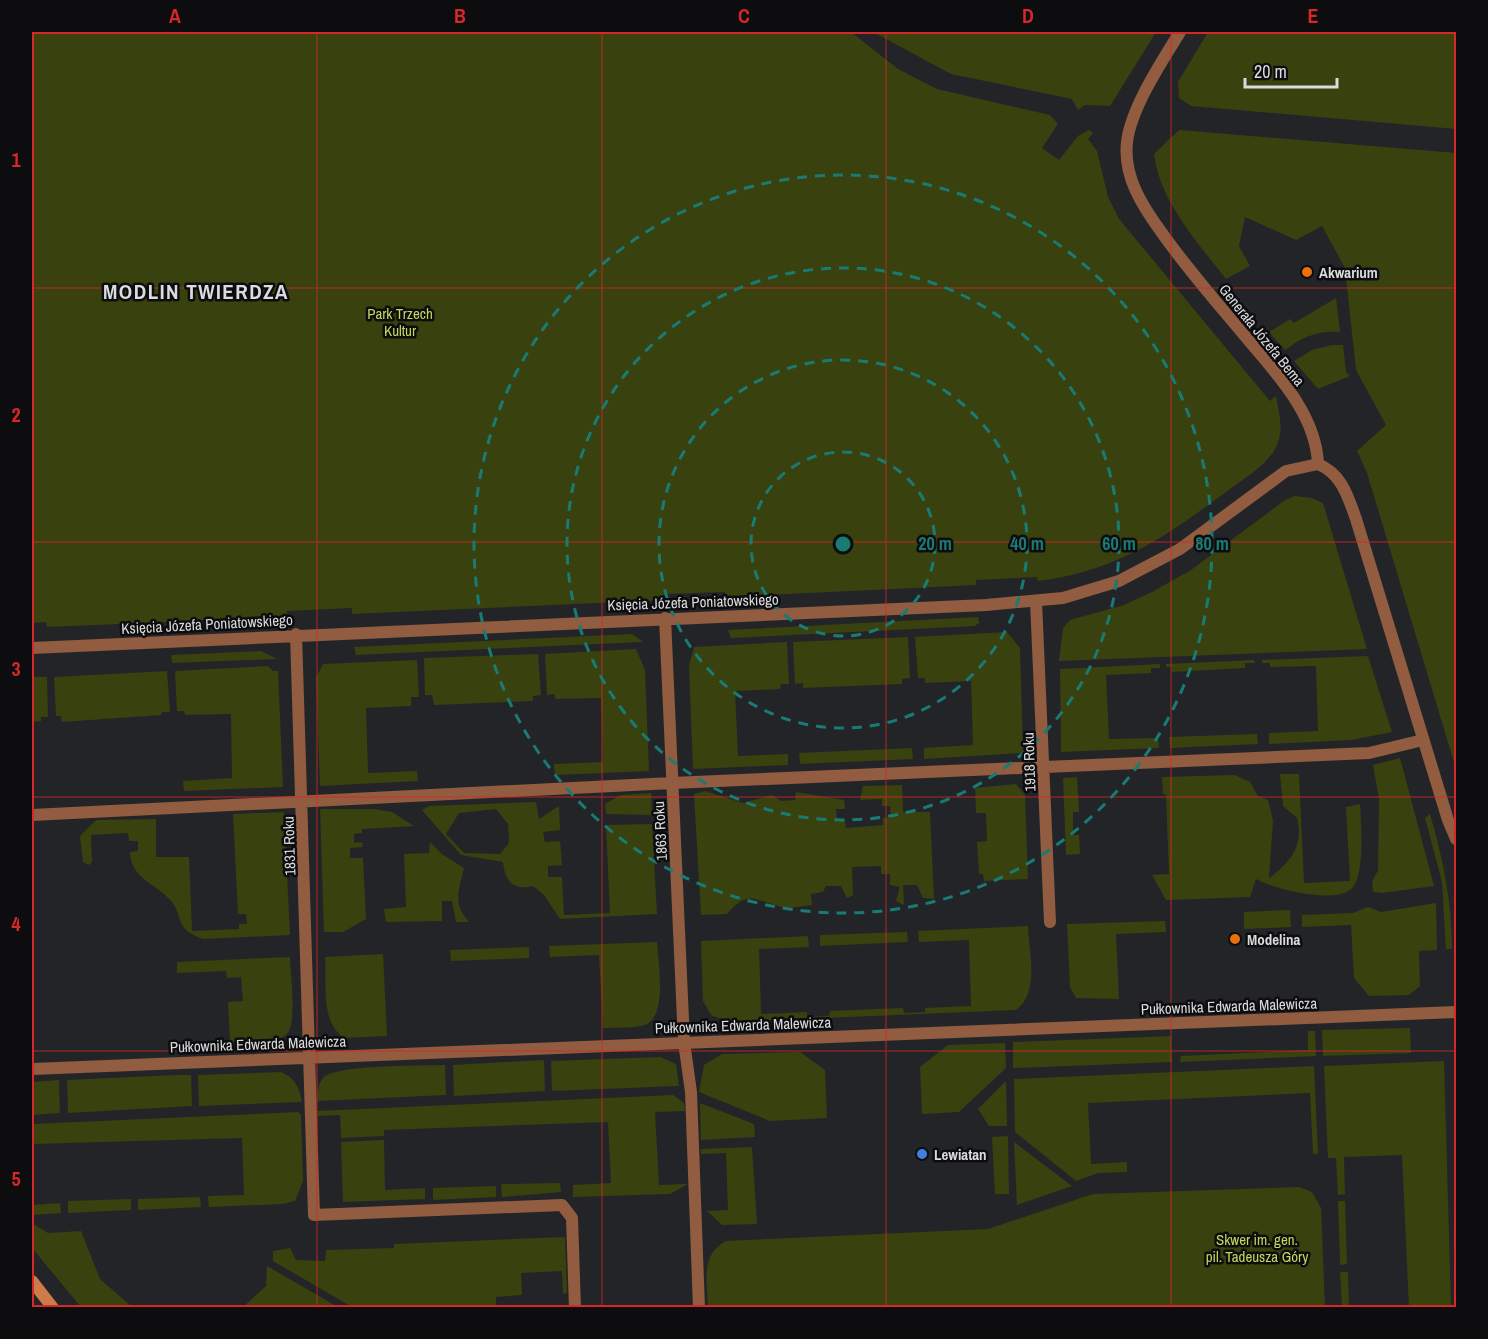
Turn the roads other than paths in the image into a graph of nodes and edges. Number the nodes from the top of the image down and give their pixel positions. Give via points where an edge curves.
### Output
1 (1180, 32) edge
2 (1318, 464) junction
3 (1036, 601) junction
4 (665, 618) junction
5 (296, 634) junction
6 (32, 648) edge
7 (1423, 740) junction
8 (1044, 767) junction
9 (672, 783) junction
10 (302, 802) junction
11 (32, 815) edge
12 (1456, 839) edge
13 (1050, 922) dead end
14 (1456, 1012) edge
15 (684, 1042) junction
16 (310, 1057) junction
17 (32, 1069) edge
18 (32, 1281) edge
19 (53, 1308) edge
20 (575, 1308) edge
21 (699, 1308) edge

1 - 2 street, Generała Józefa Bema via 1161,63 1127,142 1135,189 1143,207 1177,254 1287,387 1308,425
2 - 3 street, Księcia Józefa Poniatowskiego via 1286,471 1187,544 1142,571 1099,588
2 - 7 street via 1334,474 1348,497
3 - 4 street, Księcia Józefa Poniatowskiego
3 - 8 street, 1918 Roku
4 - 5 street, Księcia Józefa Poniatowskiego
4 - 9 street, 1863 Roku
5 - 6 street, Księcia Józefa Poniatowskiego
5 - 10 street, 1831 Roku
7 - 8 street via 1369,753
7 - 12 street
8 - 9 street
8 - 13 street, 1918 Roku
9 - 10 street
9 - 15 street, 1863 Roku
10 - 11 street
10 - 16 street, 1831 Roku
14 - 15 street, Pułkownika Edwarda Malewicza
15 - 16 street, Pułkownika Edwarda Malewicza
15 - 21 street, 1863 Roku via 691,1092
16 - 17 street, Pułkownika Edwarda Malewicza
16 - 20 street, 1831 Roku via 314,1215 562,1205 572,1218
18 - 19 street

